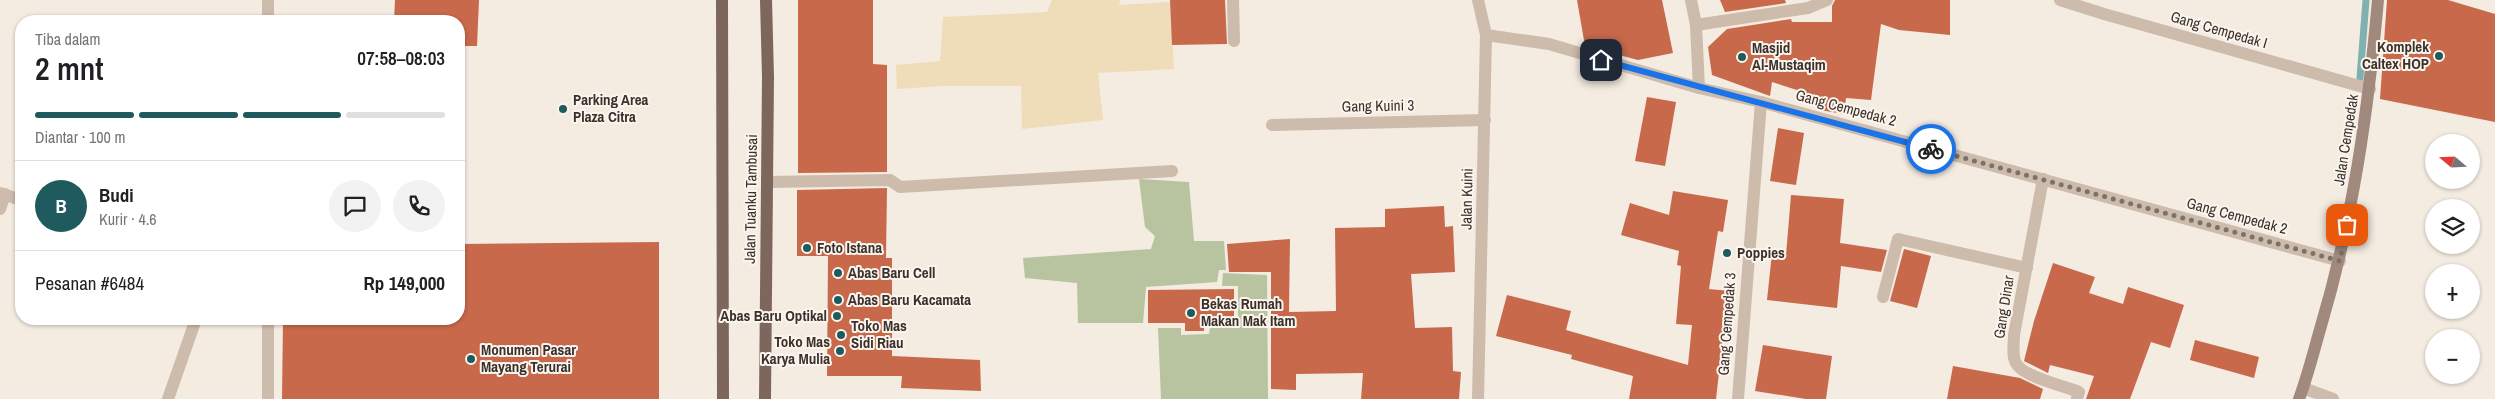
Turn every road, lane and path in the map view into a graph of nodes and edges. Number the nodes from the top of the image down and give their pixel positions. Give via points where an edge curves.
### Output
1 (268, 0) edge
2 (722, 0) edge
3 (766, 0) edge
4 (1233, 0) edge
5 (1478, 0) edge
6 (1691, 0) edge
7 (1827, 0) edge
8 (2060, 0) edge
9 (2378, 0) edge
10 (268, 15) edge
11 (1696, 25) junction
12 (1486, 35) junction
13 (1234, 41) dead end
14 (1699, 88) junction
15 (2370, 89) junction
16 (1761, 102) junction
17 (1485, 120) junction
18 (1272, 125) dead end
19 (1172, 171) dead end
20 (2043, 179) junction
21 (768, 182) junction
22 (3, 194) edge
23 (15, 198) edge
24 (0, 209) edge
25 (2340, 261) junction
26 (2026, 268) junction
27 (1883, 297) dead end
28 (194, 325) edge
29 (268, 325) edge
30 (2301, 394) edge
31 (168, 399) edge
32 (268, 399) edge
33 (723, 399) edge
34 (765, 399) edge
35 (1478, 399) edge
36 (1738, 399) edge
37 (2077, 399) edge
38 (2333, 399) edge

1 - 10 street
2 - 33 main road, Jalan Tuanku Tambusai
3 - 21 main road, Jalan Tuanku Tambusai
4 - 13 street
5 - 12 street, Jalan Kuini
6 - 11 street
7 - 11 street via 1808,8
8 - 15 street, Gang Cempedak I
9 - 15 street, Jalan Cempedak
11 - 14 street
12 - 14 street, Gang Cempedak 2 via 1549,44
12 - 17 street, Jalan Kuini
14 - 16 street, Gang Cempedak 2
15 - 25 street, Jalan Cempedak
16 - 20 street, Gang Cempedak 2
16 - 36 street, Gang Cempedak 3
17 - 18 street, Gang Kuini 3
17 - 35 street, Jalan Kuini
19 - 21 street via 900,187 890,180
20 - 25 street, Gang Cempedak 2
20 - 26 street, Gang Dinar
21 - 34 main road, Jalan Tuanku Tambusai
22 - 23 street
22 - 24 street
25 - 30 street, Jalan Cempedak
26 - 27 street via 1898,240
26 - 37 street, Gang Dinar via 2014,335 2017,366 2079,392
28 - 31 street
29 - 32 street
30 - 38 street

